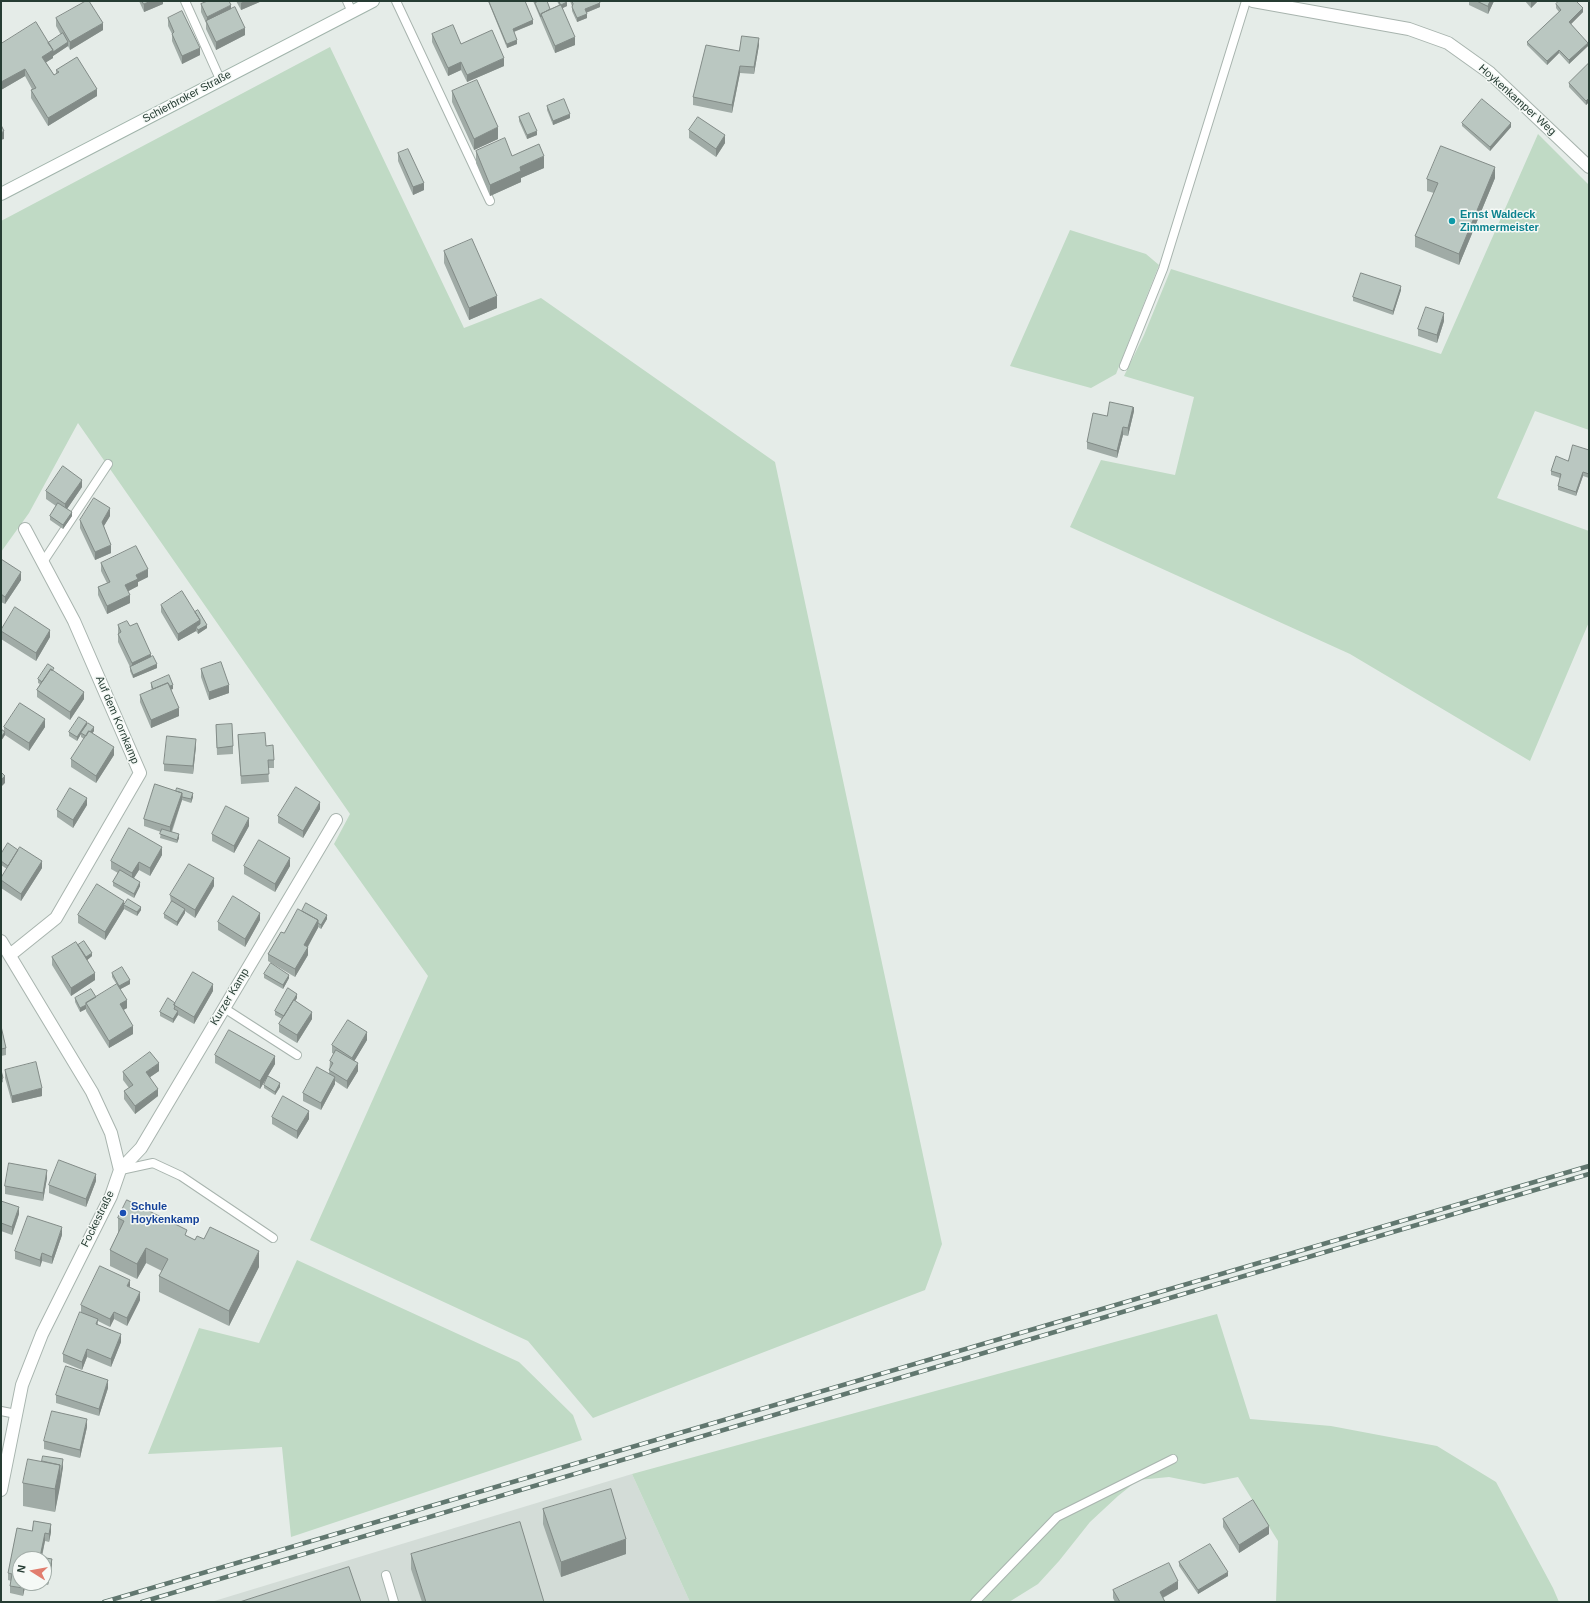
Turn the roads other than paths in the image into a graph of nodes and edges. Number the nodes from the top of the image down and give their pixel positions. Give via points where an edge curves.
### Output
1 (185, 1) edge
2 (373, 1) edge
3 (396, 1) edge
4 (1246, 1) edge
5 (1253, 1) edge
6 (349, 6) edge
7 (220, 79) junction
8 (1589, 167) edge
9 (1, 194) edge
10 (490, 201) dead end
11 (1124, 366) dead end
12 (108, 464) dead end
13 (25, 529) dead end
14 (43, 562) junction
15 (336, 820) dead end
16 (1, 941) edge
17 (10, 955) junction
18 (224, 1008) junction
19 (297, 1055) dead end
20 (120, 1170) junction
21 (273, 1238) dead end
22 (1, 1411) edge
23 (16, 1414) junction
24 (1173, 1459) dead end
25 (1, 1490) edge
26 (386, 1575) dead end
27 (394, 1602) edge
28 (975, 1602) edge

1 - 7 lane
2 - 6 street, Schierbroker Straße
3 - 10 lane
4 - 11 lane via 1163,269
5 - 8 street, Hoykenkamper Weg via 1409,28 1448,43 1490,73
6 - 7 street, Schierbroker Straße
7 - 9 street, Schierbroker Straße
12 - 14 lane
13 - 14 street, Auf dem Kornkamp
14 - 17 street, Auf dem Kornkamp via 74,621 140,773 56,918
15 - 18 street, Kurzer Kamp
16 - 17 street
17 - 20 street via 92,1092 111,1134
18 - 19 lane
18 - 20 street, Kurzer Kamp via 141,1148
20 - 21 lane via 153,1163 181,1176
20 - 23 street, Fockestraße via 112,1196 42,1334 22,1385
22 - 23 lane
23 - 25 street, Fockestraße
24 - 28 lane via 1057,1517
26 - 27 lane

